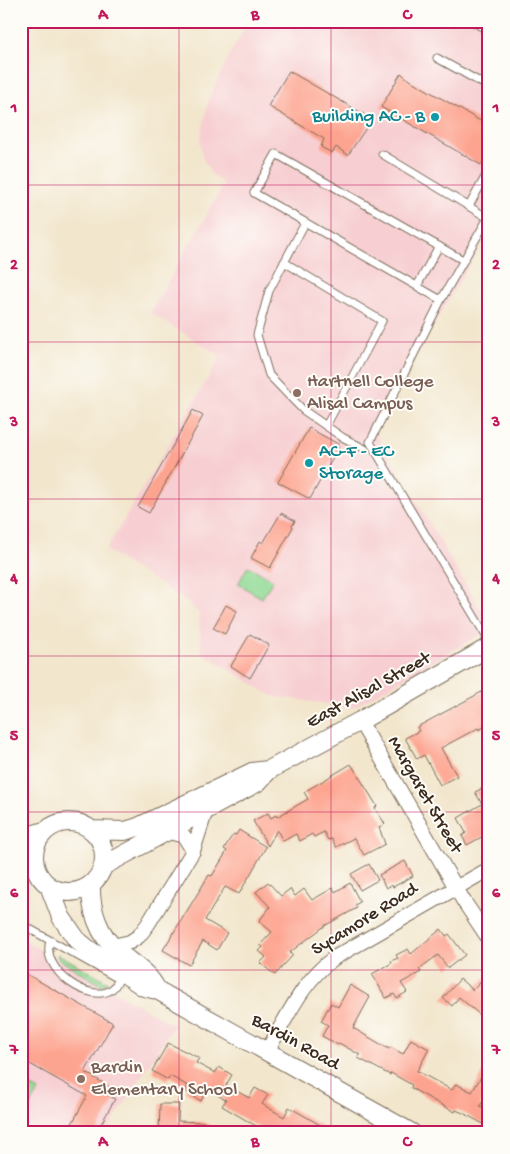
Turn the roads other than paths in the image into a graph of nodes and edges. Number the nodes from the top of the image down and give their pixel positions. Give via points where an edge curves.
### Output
1 (472, 21) edge
2 (489, 31) edge
3 (437, 58) dead end
4 (489, 87) edge
5 (382, 154) dead end
6 (489, 170) edge
7 (468, 206) junction
8 (488, 217) edge
9 (305, 222) junction
10 (439, 246) junction
11 (464, 260) junction
12 (284, 262) junction
13 (417, 286) junction
14 (441, 300) junction
15 (326, 426) junction
16 (364, 449) dead end
17 (489, 641) edge
18 (489, 646) edge
19 (360, 721) junction
20 (269, 770) junction
21 (206, 810) junction
22 (92, 830) junction
23 (44, 831) junction
24 (166, 831) junction
25 (21, 838) edge
26 (193, 851) junction
27 (21, 862) edge
28 (105, 864) junction
29 (489, 868) edge
30 (38, 874) junction
31 (91, 884) junction
32 (50, 888) junction
33 (455, 888) junction
34 (21, 924) edge
35 (489, 938) edge
36 (50, 941) junction
37 (113, 946) junction
38 (119, 980) junction
39 (149, 988) junction
40 (267, 1051) junction
41 (412, 1133) edge

1 - 2 lane
3 - 4 lane
5 - 7 lane
6 - 7 lane
7 - 8 lane
8 - 11 lane
9 - 10 lane via 254,193 276,154
9 - 12 lane
9 - 13 lane
10 - 11 lane
10 - 13 lane
11 - 14 lane
12 - 15 lane via 269,291 257,336 269,376 303,410
12 - 15 lane via 382,320
13 - 14 lane
14 - 17 lane via 370,442
15 - 16 lane
18 - 19 street, East Alisal Street
19 - 20 street, East Alisal Street
19 - 33 street, Margaret Street
20 - 21 street, East Alisal Street via 258,782
20 - 22 street, East Alisal Street via 252,772 138,827
21 - 24 street, East Alisal Street
21 - 26 street
22 - 23 street via 70,822
22 - 28 street via 104,851
23 - 25 street
23 - 30 street via 36,846
24 - 26 street via 184,836
24 - 28 street, East Alisal Street
26 - 37 street via 139,936
27 - 30 street
28 - 31 street
29 - 33 street, Sycamore Road
30 - 32 street
31 - 32 street via 77,891
31 - 37 street, Bardin Road via 95,917
32 - 39 street, Bardin Road via 61,917 77,940
33 - 35 street, Margaret Street
33 - 40 street, Sycamore Road via 324,965 302,990
34 - 36 lane
36 - 38 lane
36 - 38 lane via 48,954 54,968 83,990 105,992
37 - 39 street, Bardin Road via 151,978
38 - 39 lane
39 - 40 street, Bardin Road
40 - 41 street, Bardin Road

